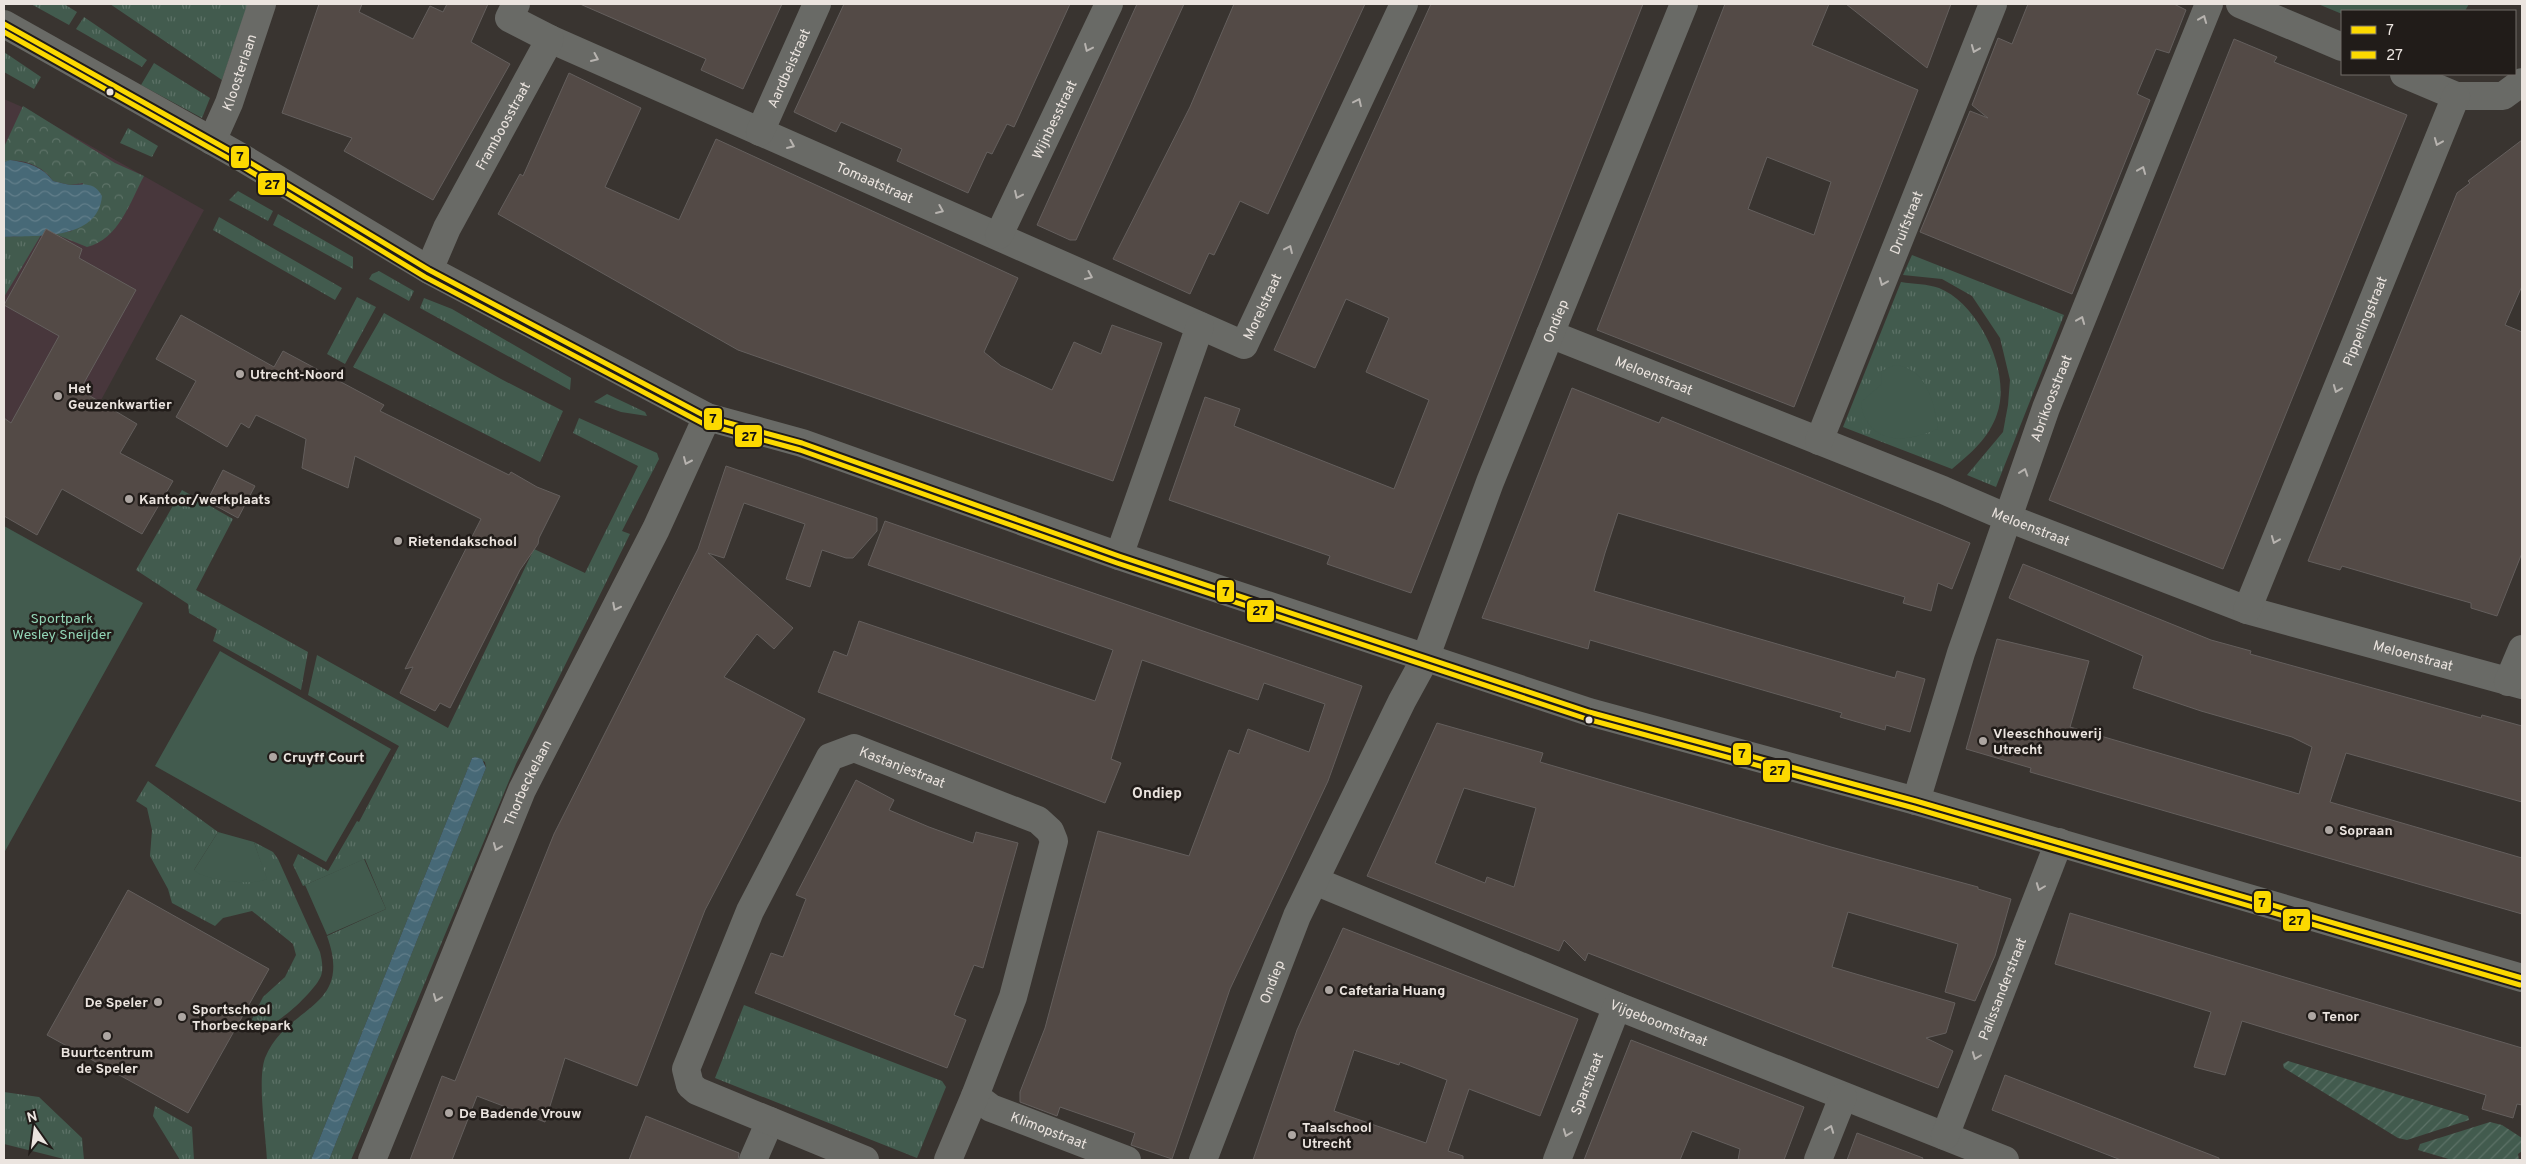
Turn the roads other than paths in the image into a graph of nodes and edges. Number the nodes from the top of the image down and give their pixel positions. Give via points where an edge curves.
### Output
1 (262, 4) edge
2 (516, 4) edge
3 (817, 4) edge
4 (1109, 4) edge
5 (1404, 4) edge
6 (1684, 4) edge
7 (1993, 4) edge
8 (2209, 4) edge
9 (2240, 4) edge
10 (4, 24) edge
11 (550, 39) junction
12 (2341, 48) edge
13 (2406, 75) edge
14 (2522, 82) edge
15 (2456, 96) junction
16 (760, 132) junction
17 (212, 141) junction
18 (999, 235) junction
19 (430, 270) junction
20 (1200, 326) junction
21 (1550, 334) junction
22 (707, 417) junction
23 (1819, 441) junction
24 (2008, 518) junction
25 (1119, 556) junction
26 (2247, 610) junction
27 (2522, 648) edge
28 (1425, 659) junction
29 (2515, 684) edge
30 (1916, 801) junction
31 (2058, 842) junction
32 (1315, 881) junction
33 (2522, 978) edge
34 (1617, 1006) junction
35 (975, 1096) junction
36 (1843, 1097) junction
37 (770, 1121) junction
38 (1945, 1136) junction
39 (372, 1160) edge
40 (753, 1160) edge
41 (865, 1160) edge
42 (948, 1160) edge
43 (1127, 1160) edge
44 (1203, 1160) edge
45 (1557, 1160) edge
46 (1818, 1160) edge
47 (2005, 1160) edge

1 - 17 street, Kloosterlaan via 229,103
2 - 11 street via 509,18
3 - 16 street, Aardbeistraat
4 -> 18 street, Wijnbesstraat
20 -> 5 street, Morelstraat via 1244,345
6 - 21 street, Ondiep
7 -> 23 street, Druifstraat
24 -> 8 street, Abrikoosstraat via 2046,408
9 - 12 street
10 - 17 street
11 -> 16 street, Tomaatstraat
11 - 19 street, Framboosstraat via 447,228
13 - 15 street
14 - 15 street via 2503,96
15 -> 26 street, Pippelingstraat
16 -> 18 street, Tomaatstraat
17 - 19 street
18 -> 20 street, Tomaatstraat
19 - 22 street
20 - 25 street
21 - 23 street, Meloenstraat
21 - 28 street, Ondiep via 1490,482
22 - 25 street via 802,443
22 -> 39 street, Thorbeckelaan via 656,528 522,790
23 - 24 street, Meloenstraat
24 - 26 street, Meloenstraat
24 - 30 street, Abrikoosstraat via 1961,654
25 - 28 street
26 - 29 street, Meloenstraat
27 - 29 street
28 - 30 street via 1589,712
28 - 32 street, Ondiep
30 - 31 street
31 - 33 street
31 -> 38 street, Palissanderstraat
32 - 34 street, Vijgeboomstraat
32 - 44 street, Ondiep via 1297,916
34 - 36 street, Vijgeboomstraat
34 -> 45 street, Sparstraat
35 - 37 street, Kastanjestraat via 1013,997 1054,841 1050,831 1038,820 854,748 830,757 792,829 750,911 686,1069 690,1085 697,1091
35 - 42 street, Kastanjestraat
35 - 43 street, Klimopstraat via 991,1108
36 - 38 street, Vijgeboomstraat
46 -> 36 street
37 - 40 street
37 - 41 street, Kastanjestraat
38 - 47 street, Vijgeboomstraat

